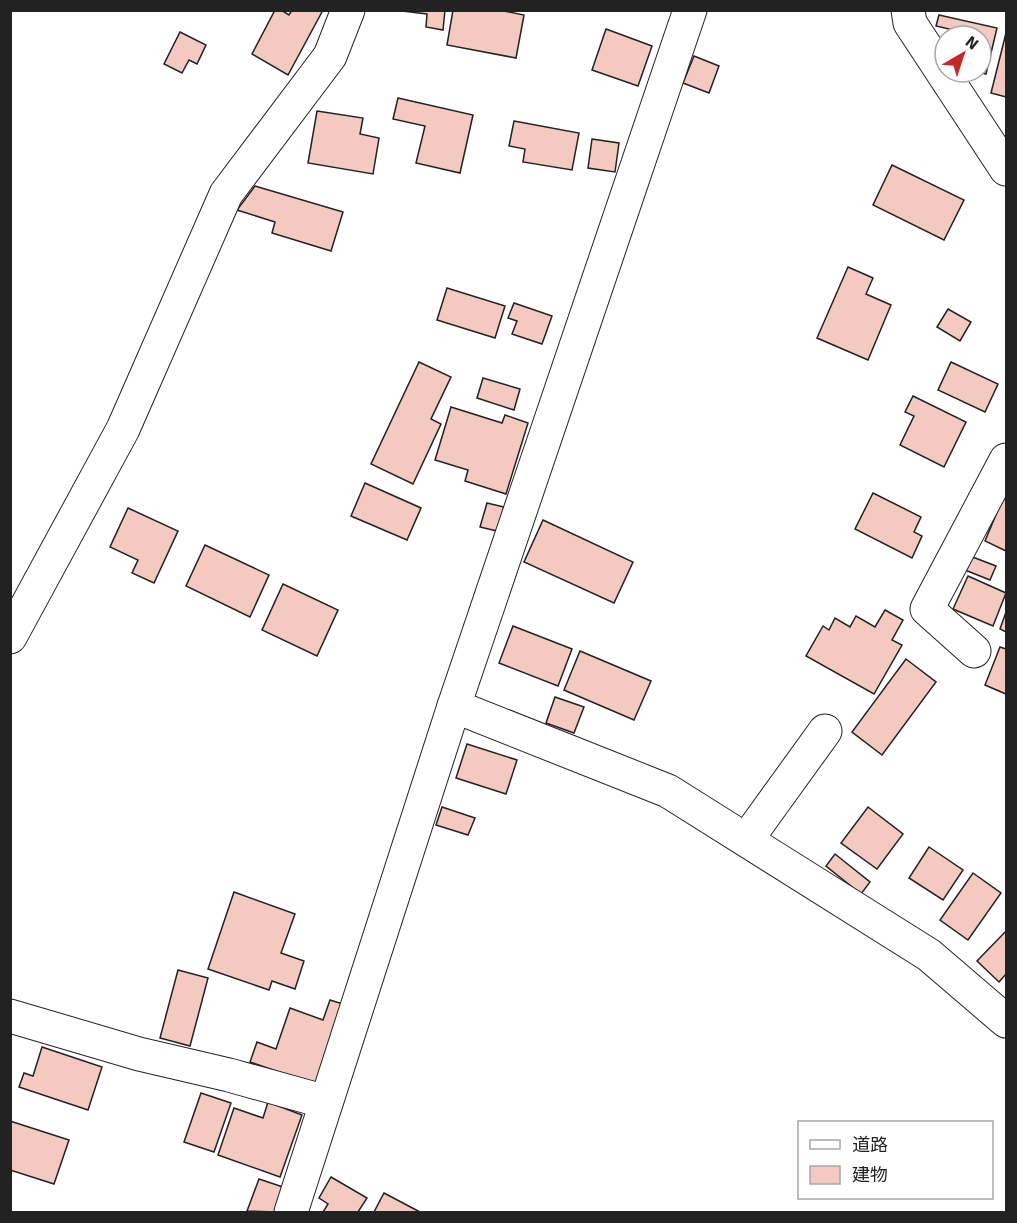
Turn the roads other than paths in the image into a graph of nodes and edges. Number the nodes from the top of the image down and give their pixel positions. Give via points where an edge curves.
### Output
1 (348, 10) edge
2 (690, 10) edge
3 (909, 10) edge
4 (1006, 169) edge
5 (1006, 460) edge
6 (10, 638) edge
7 (974, 651) dead end
8 (454, 706) junction
9 (825, 731) dead end
10 (747, 839) junction
11 (10, 1016) edge
12 (1006, 1021) edge
13 (326, 1102) junction
14 (291, 1212) edge

1 - 6 street via 330,56 226,194 123,429
2 - 8 street
3 - 4 street via 910,23
5 - 7 street via 927,609
8 - 10 street via 669,791
8 - 13 street
9 - 10 street
10 - 12 street via 929,955
11 - 13 street
13 - 14 street

